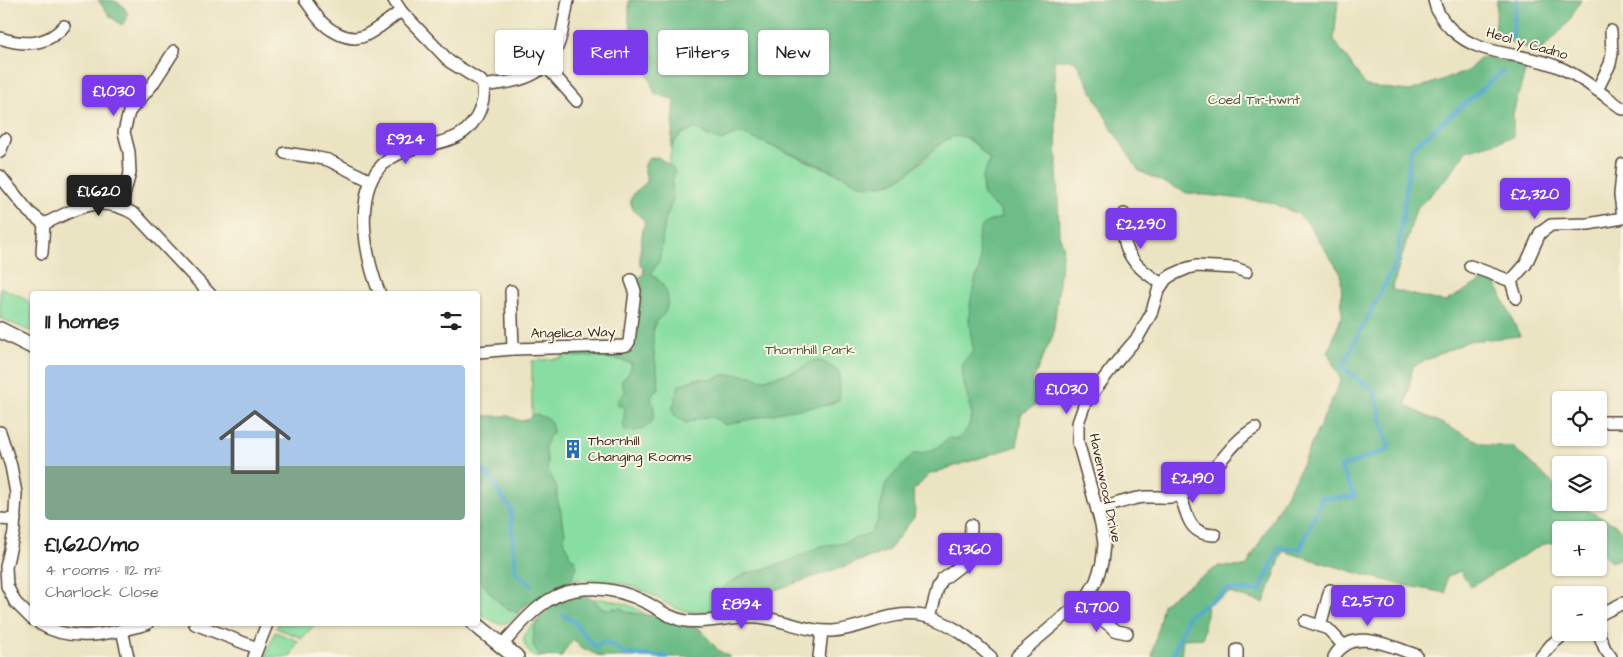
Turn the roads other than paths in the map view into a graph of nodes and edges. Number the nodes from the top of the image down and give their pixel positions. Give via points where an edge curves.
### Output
1 (305, 0) edge
2 (394, 0) edge
3 (568, 0) edge
4 (1434, 0) edge
5 (401, 10) junction
6 (64, 26) dead end
7 (562, 30) edge
8 (1611, 31) dead end
9 (0, 38) edge
10 (174, 51) dead end
11 (529, 75) edge
12 (554, 75) edge
13 (483, 86) junction
14 (1597, 90) junction
15 (577, 102) dead end
16 (1623, 109) edge
17 (5, 139) dead end
18 (0, 152) edge
19 (285, 153) dead end
20 (1623, 164) edge
21 (0, 176) edge
22 (371, 181) junction
23 (121, 207) junction
24 (1124, 214) dead end
25 (1623, 217) edge
26 (44, 224) junction
27 (42, 253) dead end
28 (1470, 266) dead end
29 (1246, 272) dead end
30 (631, 280) dead end
31 (1511, 280) junction
32 (1162, 284) junction
33 (207, 291) edge
34 (379, 291) edge
35 (512, 291) dead end
36 (1516, 298) dead end
37 (0, 330) edge
38 (30, 345) edge
39 (513, 349) junction
40 (480, 352) edge
41 (1607, 422) edge
42 (1623, 422) edge
43 (1255, 428) dead end
44 (0, 432) edge
45 (1181, 496) junction
46 (1097, 510) junction
47 (0, 519) edge
48 (15, 520) junction
49 (971, 525) dead end
50 (1215, 535) dead end
51 (1330, 590) dead end
52 (1623, 602) edge
53 (1081, 604) junction
54 (1607, 611) edge
55 (30, 617) edge
56 (930, 617) junction
57 (1305, 620) dead end
58 (45, 626) edge
59 (139, 626) edge
60 (199, 626) edge
61 (265, 626) edge
62 (478, 626) edge
63 (1320, 626) junction
64 (122, 630) junction
65 (822, 631) junction
66 (1127, 633) dead end
67 (1556, 641) edge
68 (1602, 641) edge
69 (502, 645) junction
70 (1344, 646) junction
71 (256, 652) edge
72 (1399, 653) edge
73 (1416, 655) dead end
74 (128, 657) edge
75 (516, 657) edge
76 (819, 657) edge
77 (991, 657) edge
78 (1016, 657) edge
79 (1334, 657) edge
80 (1541, 657) edge
81 (1611, 657) edge

1 - 5 street via 326,26 353,37 368,34
2 - 5 street
3 - 7 street
4 - 14 street, Heol y Cadno via 1447,25 1468,41 1552,65
5 - 13 street via 450,62 476,77
6 - 9 street via 42,42 22,44
8 - 14 street via 1610,64
10 - 23 street via 129,112 124,132 130,173
11 - 13 street via 520,80
12 - 15 street
13 - 22 street via 482,104 470,127 440,144 408,150 394,157 377,171
14 - 16 street, Heol y Cadno
17 - 18 street
19 - 22 street via 328,160
20 - 25 street via 1620,189
21 - 26 street via 29,212
22 - 34 street via 364,221 365,241
23 - 26 street via 88,205
23 - 33 street via 136,215
24 - 32 street via 1123,236 1130,258
25 - 31 street via 1588,224 1551,224 1540,233 1526,264
26 - 27 street
28 - 31 street
29 - 32 street via 1235,268 1196,266 1172,275
30 - 39 street, Angelica Way via 635,290 627,345
31 - 36 street
32 - 46 street, Havenwood Drive via 1142,332 1081,412 1078,442
35 - 39 street, Angelica Way
37 - 38 street
39 - 40 street, Angelica Way
41 - 42 street
43 - 45 street via 1230,449 1198,485
44 - 48 street via 16,492
45 - 46 street via 1146,497
45 - 50 street via 1192,526 1205,535
46 - 53 street, Havenwood Drive via 1104,554 1096,581
47 - 48 street
48 - 55 street via 6,567 7,586 15,602
49 - 56 street via 970,555 942,580
51 - 63 street
52 - 54 street
53 - 66 street via 1117,631
53 - 78 street, Havenwood Drive
56 - 65 street via 890,616 850,629
56 - 77 street via 958,631
57 - 63 street
58 - 64 street via 88,636
59 - 64 street
60 - 71 street
61 - 71 street
62 - 69 street
63 - 70 street via 1328,628
64 - 74 street
65 - 69 street via 759,617 684,621 626,594 588,589 551,597
65 - 76 street
67 - 80 street
68 - 81 street
69 - 75 street
70 - 72 street via 1348,642 1372,641
70 - 79 street
72 - 73 street

